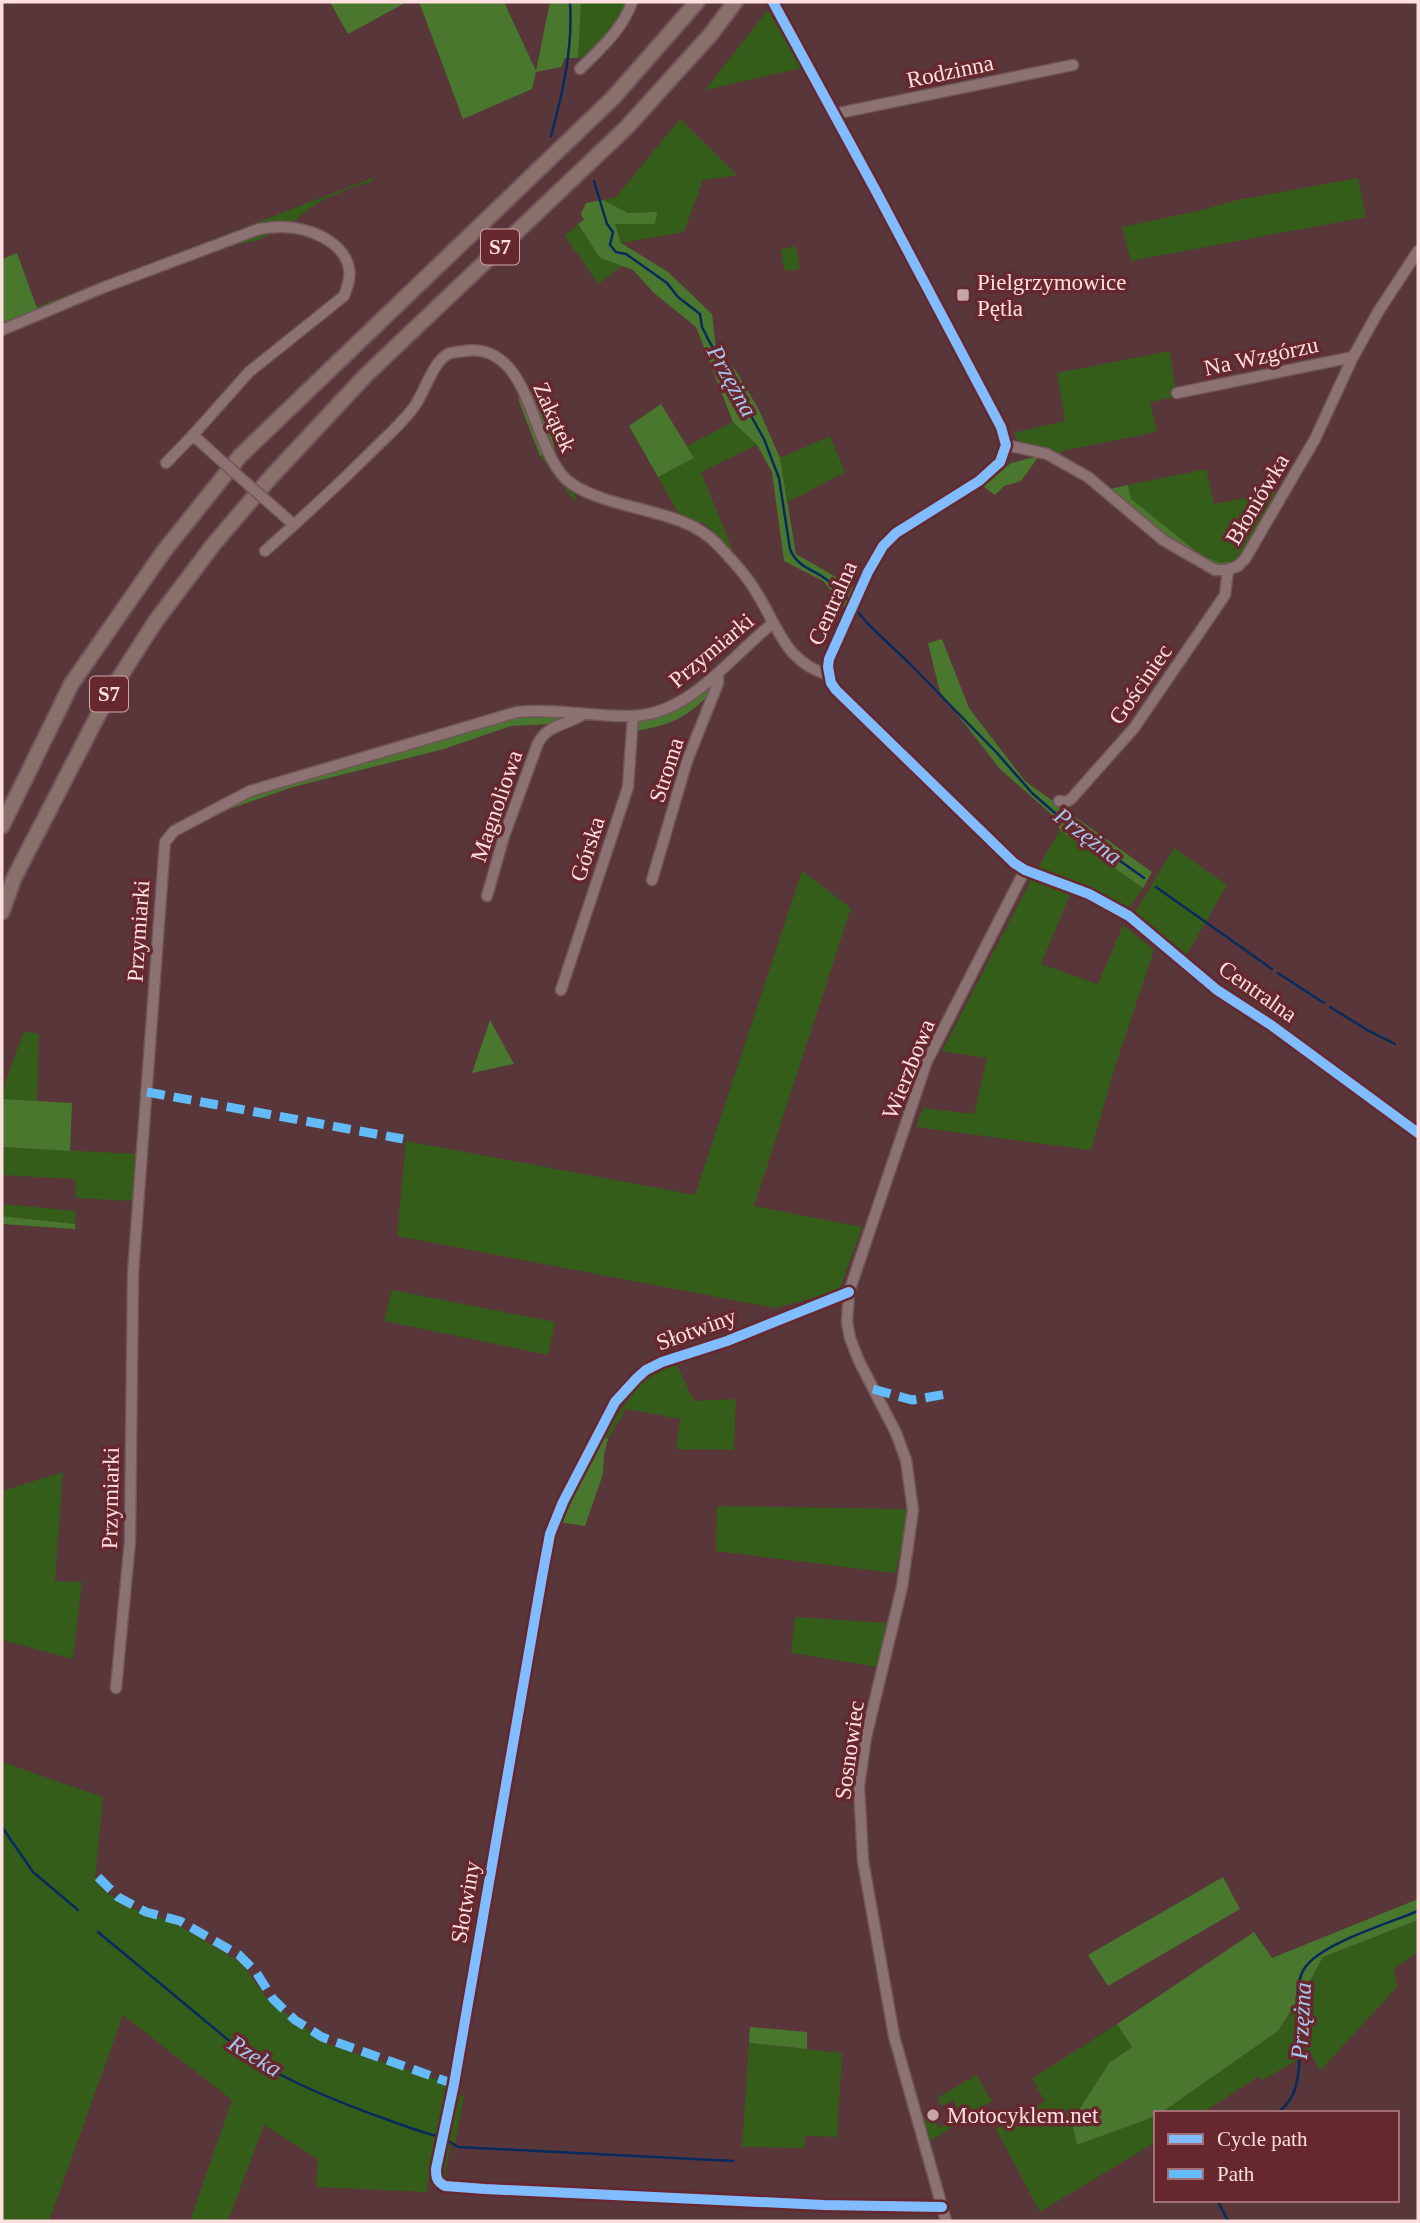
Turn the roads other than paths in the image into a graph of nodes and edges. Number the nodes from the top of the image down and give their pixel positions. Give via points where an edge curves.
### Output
1 (632, 2) edge
2 (697, 2) edge
3 (735, 2) edge
4 (773, 2) edge
5 (1073, 65) dead end
6 (580, 69) dead end
7 (834, 114) junction
8 (1418, 251) edge
9 (2, 330) edge
10 (1353, 357) junction
11 (1177, 393) dead end
12 (193, 435) junction
13 (1006, 445) junction
14 (166, 463) dead end
15 (295, 525) junction
16 (265, 551) dead end
17 (1228, 570) junction
18 (773, 623) junction
19 (718, 673) junction
20 (829, 675) junction
21 (584, 714) junction
22 (633, 716) junction
23 (1059, 801) dead end
24 (2, 826) edge
25 (1025, 870) junction
26 (652, 880) dead end
27 (487, 895) dead end
28 (2, 912) edge
29 (561, 990) dead end
30 (1418, 1133) edge
31 (849, 1292) junction
32 (116, 1688) dead end
33 (942, 2207) junction
34 (946, 2221) edge

1 - 6 street via 627,18
2 - 24 highway, S7 via 613,98 240,456 164,551 72,683
3 - 28 highway, S7 via 627,127 366,375 213,545 109,694 14,878
4 - 7 street
5 - 7 street, Rodzinna
7 - 13 street via 1001,427
8 - 10 street, Błoniówka
9 - 12 street via 259,229 299,229 328,240 349,268 344,296 249,372
10 - 11 street, Na Wzgórzu
10 - 17 street, Błoniówka via 1315,439 1249,553
12 - 14 street
12 - 15 street, bridge
13 - 17 street, Błoniówka via 1047,454 1088,477 1163,540 1215,570
13 - 20 street, Centralna via 1000,462 979,481 883,546 829,659
15 - 16 street, Zakątek
15 - 18 street, Zakątek via 414,408 434,369 448,354 477,349 500,358 511,370 526,393 560,473 592,494 677,521 711,538 757,593
17 - 23 street, Gościniec via 1225,595 1134,728 1077,794
18 - 19 street, Przymiarki
18 - 20 street, Zakątek via 801,662
19 - 22 street, Przymiarki via 674,706
19 - 26 street, Stroma
20 - 25 street, Centralna via 836,690
21 - 22 street, Przymiarki
21 - 27 street, Magnoliowa via 547,730 538,743
21 - 32 street, Przymiarki via 517,712 250,791 174,831 164,842 133,1273 131,1541
22 - 29 street, Górska via 628,787
25 - 30 street, Centralna via 1088,894 1129,916 1217,990
25 - 31 street, Wierzbowa via 927,1061
31 - 33 street, Sosnowiec via 850,1338 906,1460 913,1510 902,1587 866,1737 859,1786 863,1861 894,2036
31 - 33 street, Słotwiny via 646,1370 615,1402 563,1502 550,1534 436,2179 446,2186 485,2189
33 - 34 street, Sosnowiec

